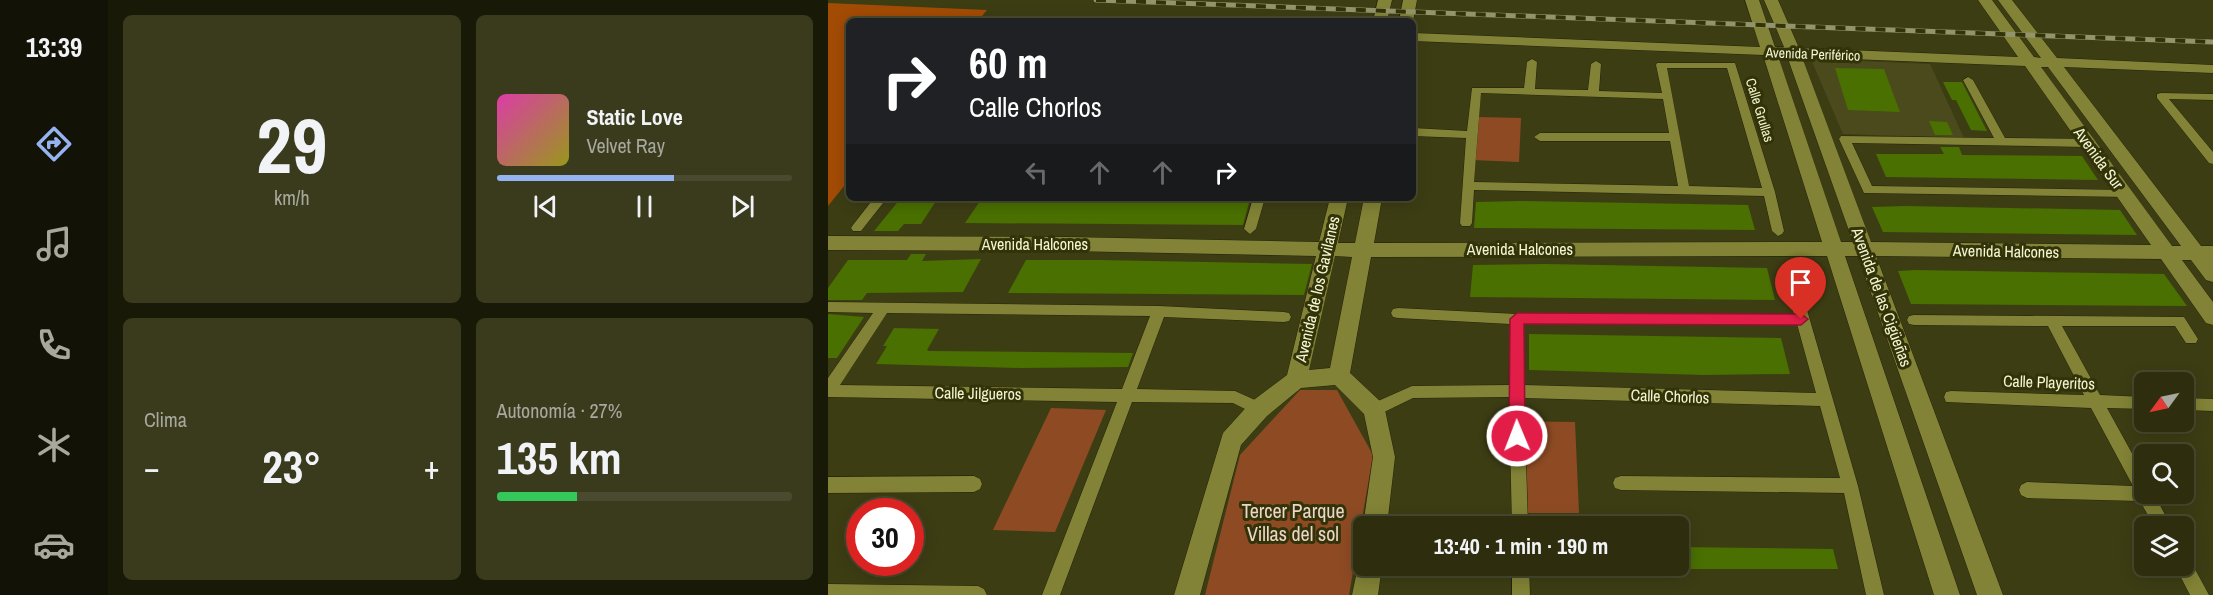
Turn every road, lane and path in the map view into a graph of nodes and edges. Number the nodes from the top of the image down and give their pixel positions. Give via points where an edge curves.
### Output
1 (1385, 0) edge
2 (1410, 0) edge
3 (1752, 0) edge
4 (1771, 0) edge
5 (1985, 0) edge
6 (2005, 0) edge
7 (1381, 18) edge
8 (1407, 18) edge
9 (1416, 37) edge
10 (1793, 52) junction
11 (1770, 53) junction
12 (2029, 61) junction
13 (1532, 62) dead end
14 (2051, 62) junction
15 (1596, 64) dead end
16 (2213, 69) edge
17 (1968, 80) dead end
18 (1529, 93) junction
19 (1593, 93) junction
20 (1668, 96) junction
21 (2213, 97) edge
22 (1416, 132) edge
23 (1471, 135) junction
24 (1540, 137) dead end
25 (1675, 137) junction
26 (2002, 142) junction
27 (2088, 143) junction
28 (2197, 143) junction
29 (2213, 143) edge
30 (2213, 160) edge
31 (1468, 186) junction
32 (1684, 189) junction
33 (1769, 192) junction
34 (2124, 194) junction
35 (878, 201) edge
36 (1258, 201) edge
37 (1338, 201) edge
38 (1372, 201) edge
39 (1466, 223) dead end
40 (856, 228) dead end
41 (1251, 229) dead end
42 (1778, 231) dead end
43 (828, 243) edge
44 (1327, 249) junction
45 (1833, 249) junction
46 (1865, 249) junction
47 (1363, 250) junction
48 (2205, 253) edge
49 (2168, 254) junction
50 (1789, 272) dead end
51 (2213, 275) edge
52 (828, 307) edge
53 (884, 307) junction
54 (1159, 311) junction
55 (1398, 313) dead end
56 (1284, 317) dead end
57 (2213, 317) edge
58 (1517, 319) junction
59 (1801, 319) junction
60 (1914, 320) dead end
61 (2052, 321) junction
62 (2191, 339) dead end
63 (1339, 376) junction
64 (1296, 380) junction
65 (828, 390) edge
66 (1516, 392) junction
67 (1129, 395) junction
68 (1951, 397) dead end
69 (1825, 400) junction
70 (2095, 401) junction
71 (2134, 403) edge
72 (2194, 404) edge
73 (2213, 405) edge
74 (1259, 409) junction
75 (1374, 410) junction
76 (2134, 474) edge
77 (1622, 483) dead end
78 (974, 484) dead end
79 (828, 485) edge
80 (1850, 486) junction
81 (2027, 490) dead end
82 (2134, 494) edge
83 (1376, 516) edge
84 (1520, 516) edge
85 (1368, 576) edge
86 (1521, 576) edge
87 (2190, 576) edge
88 (828, 593) edge
89 (978, 595) edge
90 (1051, 595) edge
91 (1187, 595) edge
92 (1365, 595) edge
93 (1521, 595) edge
94 (1875, 595) edge
95 (1947, 595) edge
96 (1990, 595) edge
97 (2200, 595) edge

1 - 7 main road
2 - 8 main road
3 - 11 main road, Avenida de las Cigüeñas
4 - 10 main road, Avenida de las Cigüeñas
5 - 12 main road, Avenida Sur
6 - 14 main road, Avenida Sur
9 - 11 main road, Avenida Periférico
10 - 11 main road, Avenida Periférico
10 - 12 main road, Avenida Periférico
10 - 46 main road, Avenida de las Cigüeñas
11 - 45 main road, Avenida de las Cigüeñas
12 - 14 main road, Avenida Periférico
12 - 27 main road, Avenida Sur
13 - 18 street
14 - 16 main road, Avenida Periférico
14 - 48 main road, Avenida Sur
15 - 19 street
17 - 26 street
18 - 19 street
18 - 23 street via 1476,90
19 - 20 street
20 - 25 street, Calle Grullas
20 - 33 street, Calle Grullas via 1661,65 1731,65
21 - 28 street via 2161,96
22 - 23 street
23 - 31 street
24 - 25 street
25 - 32 street, Calle Grullas
26 - 27 street
26 - 34 street via 1845,139 1868,190
27 - 34 main road, Avenida Sur
28 - 29 street
28 - 30 street
31 - 32 street
31 - 39 street
32 - 33 street
33 - 42 street, Calle Grullas
34 - 49 main road, Avenida Sur
35 - 40 street
36 - 41 street
37 - 44 main road, Avenida de los Gavilanes
38 - 47 main road
43 - 44 main road, Avenida Halcones
44 - 47 main road, Avenida Halcones
44 - 64 main road, Avenida de los Gavilanes
45 - 46 main road, Avenida Halcones
45 - 47 main road, Avenida Halcones
45 - 95 main road, Avenida de las Cigüeñas
46 - 49 main road, Avenida Halcones
46 - 96 main road, Avenida de las Cigüeñas
47 - 63 main road
48 - 49 main road, Avenida Halcones
48 - 51 main road, Avenida Sur
49 - 57 main road, Avenida Sur
50 - 59 street
52 - 53 street
53 - 54 street
53 - 65 street, Calle Jilgueros
54 - 56 street
54 - 67 street
55 - 58 street
58 - 59 street
58 - 66 street
59 - 69 street
60 - 61 street
61 - 62 street via 2179,321
61 - 70 street
63 - 64 main road, Avenida de los Gavilanes
63 - 75 main road
64 - 74 main road, Avenida de los Gavilanes
65 - 67 street, Calle Jilgueros
66 - 69 street, Calle Chorlos
66 - 75 street, Calle Chorlos via 1412,392
66 - 84 street
67 - 74 street, Calle Jilgueros via 1235,397
67 - 90 street
68 - 70 street, Calle Playeritos
69 - 80 street
70 - 71 street, Calle Playeritos
70 - 76 street
72 - 73 street
74 - 91 main road, Avenida de los Gavilanes via 1231,440
75 - 83 main road via 1384,457
77 - 80 street
78 - 79 street
80 - 94 street
81 - 82 street
85 - 92 main road
86 - 93 street
87 - 97 street
88 - 89 street

